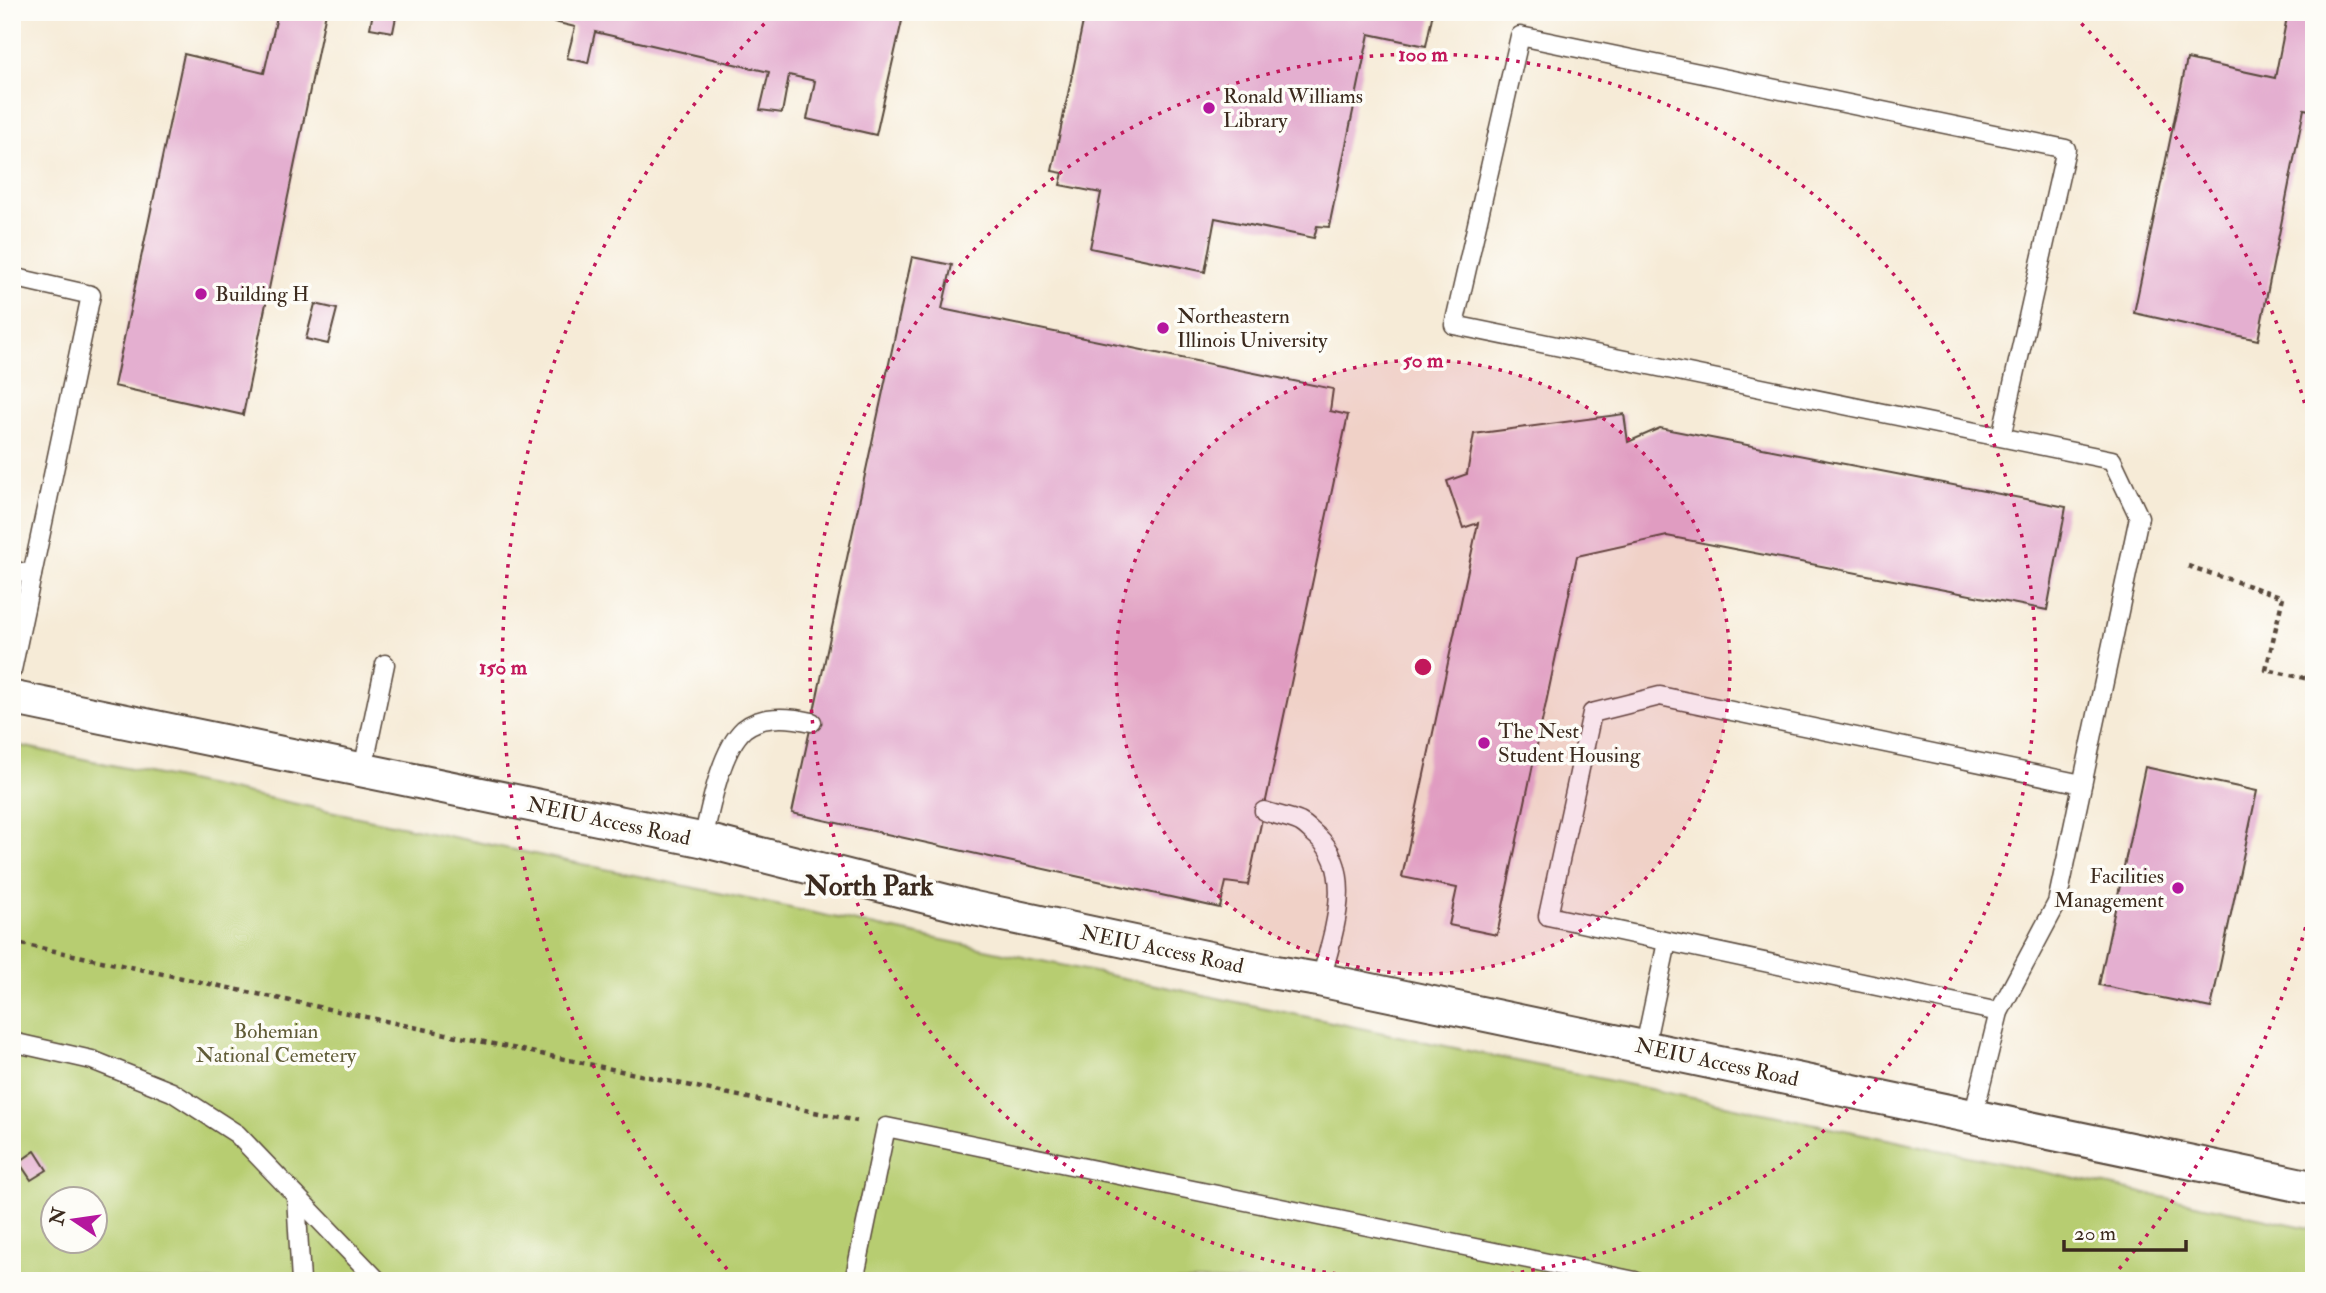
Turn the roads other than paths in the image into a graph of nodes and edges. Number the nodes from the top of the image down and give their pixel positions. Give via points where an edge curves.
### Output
1 (12, 277) edge
2 (2001, 437) junction
3 (12, 570) edge
4 (33, 575) junction
5 (385, 664) dead end
6 (12, 670) edge
7 (12, 698) edge
8 (812, 722) dead end
9 (363, 769) junction
10 (2082, 783) junction
11 (1264, 811) dead end
12 (703, 840) junction
13 (1667, 942) junction
14 (1321, 980) junction
15 (1999, 1012) junction
16 (12, 1042) edge
17 (1645, 1046) junction
18 (1973, 1117) junction
19 (2314, 1188) edge
20 (296, 1196) junction
21 (301, 1281) edge
22 (379, 1281) edge
23 (854, 1281) edge
24 (1635, 1281) edge

1 - 4 lane via 91,295
2 - 2 lane via 2066,149 1520,36 1454,325
2 - 10 lane via 2112,460 2139,517
3 - 4 lane
4 - 6 lane
5 - 9 lane
7 - 9 street, NEIU Access Road
8 - 12 lane via 791,717 766,719 745,729 728,753
9 - 12 street, NEIU Access Road
10 - 13 lane via 1660,696 1592,713 1548,916
10 - 15 lane via 2057,903
11 - 14 lane via 1302,823 1323,842 1336,864 1337,916
12 - 14 street, NEIU Access Road via 972,908
13 - 15 lane
13 - 17 lane
14 - 17 street, NEIU Access Road
15 - 18 lane
16 - 20 lane via 92,1060 172,1092 237,1134
17 - 18 street, NEIU Access Road
18 - 19 street, NEIU Access Road
20 - 21 lane
20 - 22 lane
23 - 24 lane via 886,1127

